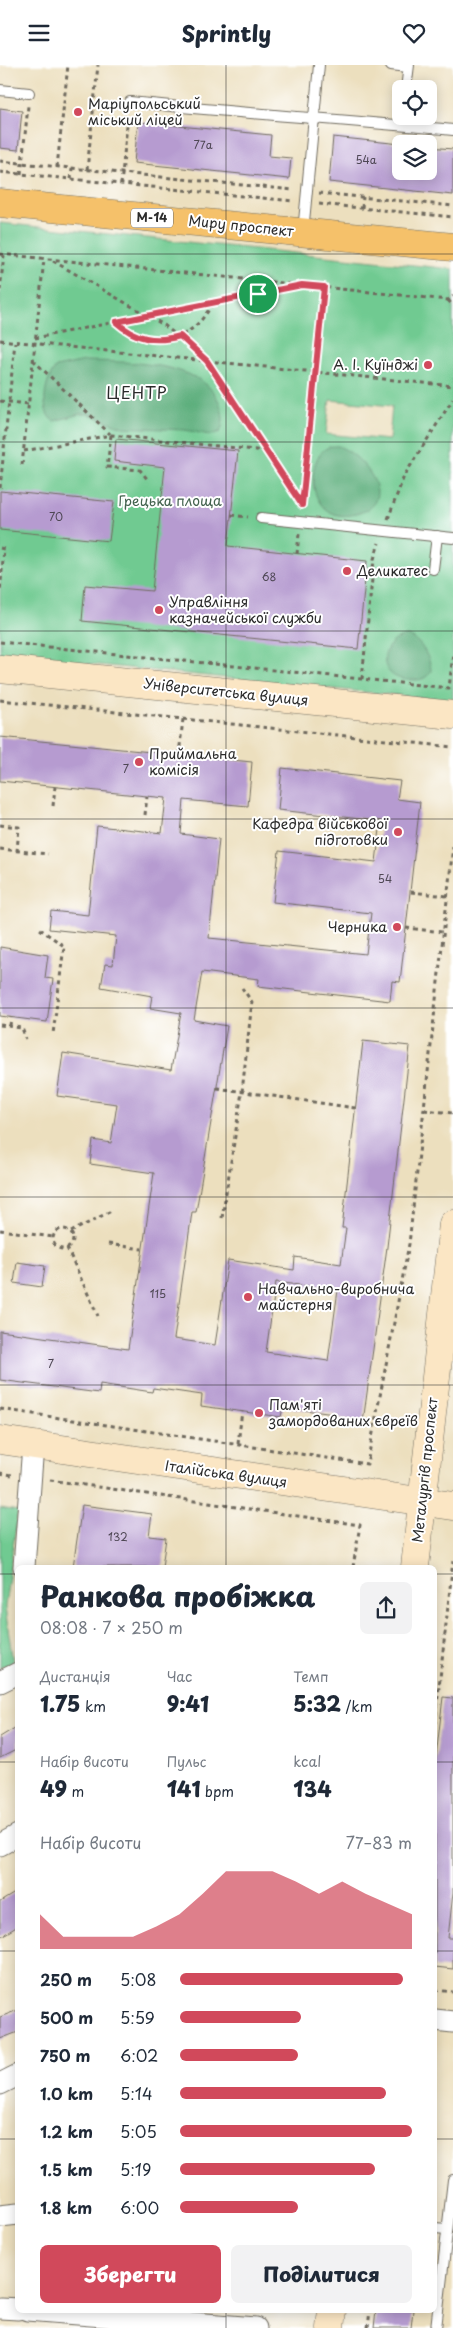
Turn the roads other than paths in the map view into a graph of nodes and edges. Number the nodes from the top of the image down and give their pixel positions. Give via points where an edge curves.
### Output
1 (319, 65) edge
2 (391, 65) edge
3 (408, 66) edge
4 (407, 80) edge
5 (0, 90) edge
6 (29, 93) road end
7 (130, 102) road end
8 (314, 117) junction
9 (392, 121) edge
10 (425, 125) edge
11 (453, 130) edge
12 (0, 203) edge
13 (303, 233) junction
14 (453, 247) edge
15 (261, 518) dead end
16 (437, 536) junction
17 (453, 538) edge
18 (433, 569) dead end
19 (0, 669) edge
20 (453, 715) edge
21 (453, 1224) edge
22 (449, 1292) edge
23 (0, 1441) edge
24 (33, 1445) junction
25 (422, 1501) junction
26 (453, 1506) edge
27 (24, 1565) edge
28 (415, 1565) edge
29 (15, 1674) edge
30 (0, 1681) edge
31 (15, 1837) edge
32 (0, 1845) edge
33 (437, 2020) edge
34 (453, 2022) edge
35 (15, 2076) edge
36 (0, 2084) edge
37 (453, 2180) edge
38 (15, 2214) edge
39 (0, 2216) edge
40 (437, 2228) edge
41 (448, 2229) junction
42 (0, 2308) edge
43 (15, 2309) edge
44 (66, 2313) edge
45 (332, 2313) edge
46 (256, 2328) edge
47 (330, 2328) edge
48 (436, 2328) edge

1 - 8 lane
2 - 3 lane
3 - 4 lane
5 - 6 lane
7 - 8 lane via 275,117
8 - 9 lane
8 - 13 lane
10 - 11 lane
12 - 13 highway, Миру проспект / М-14
13 - 14 highway, Миру проспект / М-14
15 - 16 lane
16 - 17 lane
16 - 18 lane
19 - 20 street, Університетська вулиця
21 - 22 street, Металургів проспект
22 - 25 street, Металургів проспект
23 - 24 street, Італійська вулиця
24 - 25 street, Італійська вулиця
24 - 27 street
25 - 26 street, Італійська вулиця
25 - 28 street, Металургів проспект
29 - 30 street
31 - 32 street
33 - 34 street
35 - 36 street
37 - 41 lane
38 - 39 street
40 - 41 lane
41 - 48 lane
42 - 43 street
44 - 46 street
45 - 47 street

